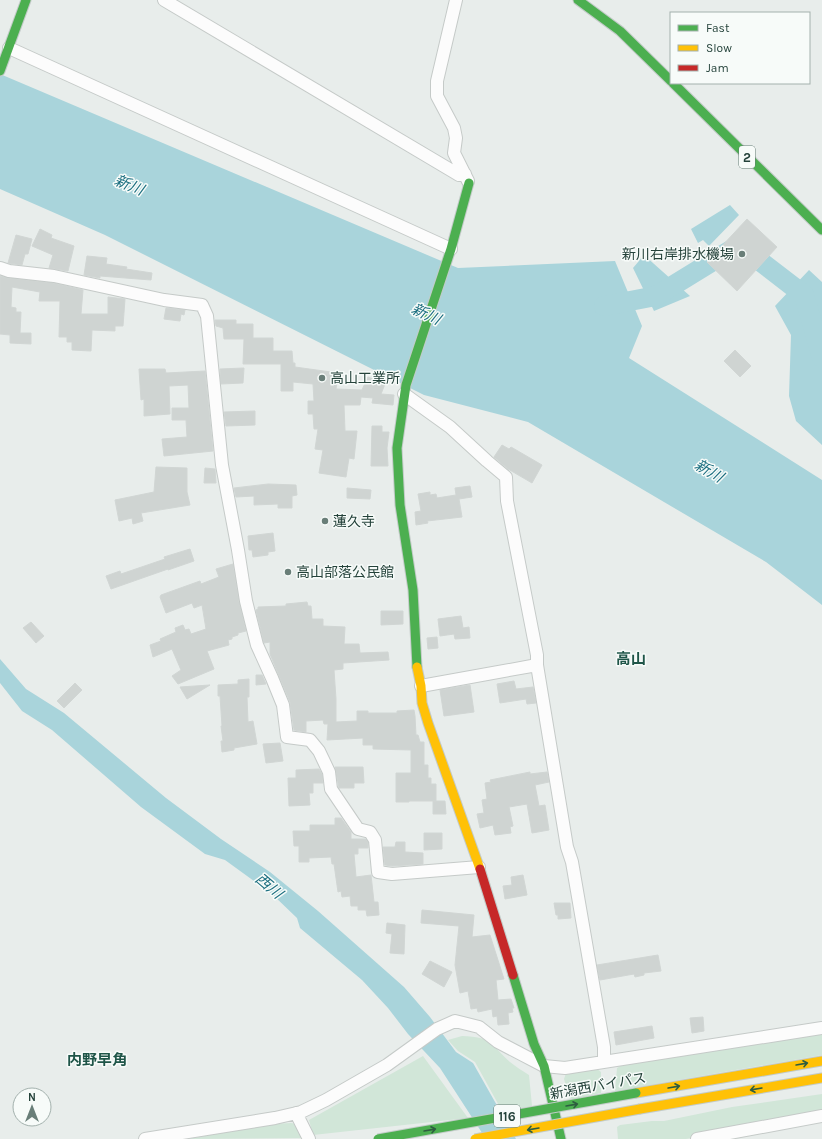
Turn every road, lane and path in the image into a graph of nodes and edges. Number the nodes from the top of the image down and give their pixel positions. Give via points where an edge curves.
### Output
1 (26, 0) edge
2 (164, 0) edge
3 (456, 0) edge
4 (578, 0) edge
5 (7, 52) junction
6 (0, 71) edge
7 (670, 80) edge
8 (674, 84) edge
9 (467, 179) junction
10 (822, 230) edge
11 (451, 249) junction
12 (0, 268) edge
13 (405, 390) junction
14 (537, 665) junction
15 (421, 686) junction
16 (479, 867) junction
17 (822, 1028) edge
18 (822, 1061) edge
19 (604, 1062) junction
20 (544, 1066) junction
21 (822, 1078) edge
22 (296, 1113) junction
23 (822, 1116) edge
24 (704, 1138) edge
25 (145, 1139) edge
26 (309, 1139) edge
27 (378, 1139) edge
28 (475, 1139) edge
29 (561, 1139) edge

1 - 5 main road
2 - 9 street
3 - 9 street via 437,81 437,96 454,128 454,153
4 - 7 main road, 2 via 620,31
5 - 6 main road
5 - 11 street
8 - 10 main road, 2
9 - 11 main road
11 - 13 main road
12 - 16 street via 202,305 207,316 222,465 246,601 257,645 283,705 287,736 310,740 319,751 330,772 331,789 358,829 370,832 375,840 378,872 392,874
13 - 14 street via 506,477 507,501
13 - 15 main road via 397,448 400,505 413,590 416,662
14 - 15 street
14 - 19 street via 567,848 572,862 604,1047
15 - 16 main road via 422,703 428,722
16 - 20 main road via 534,1044
17 - 19 street
27 -> 18 main road, 新潟西バイパス / 116, bridge
19 - 20 street via 565,1068
20 - 22 street via 498,1042 479,1027 455,1021 436,1029 387,1065 326,1100
20 - 29 main road
21 -> 28 main road, 116, bridge
22 - 25 street
22 - 26 street
23 - 24 street

